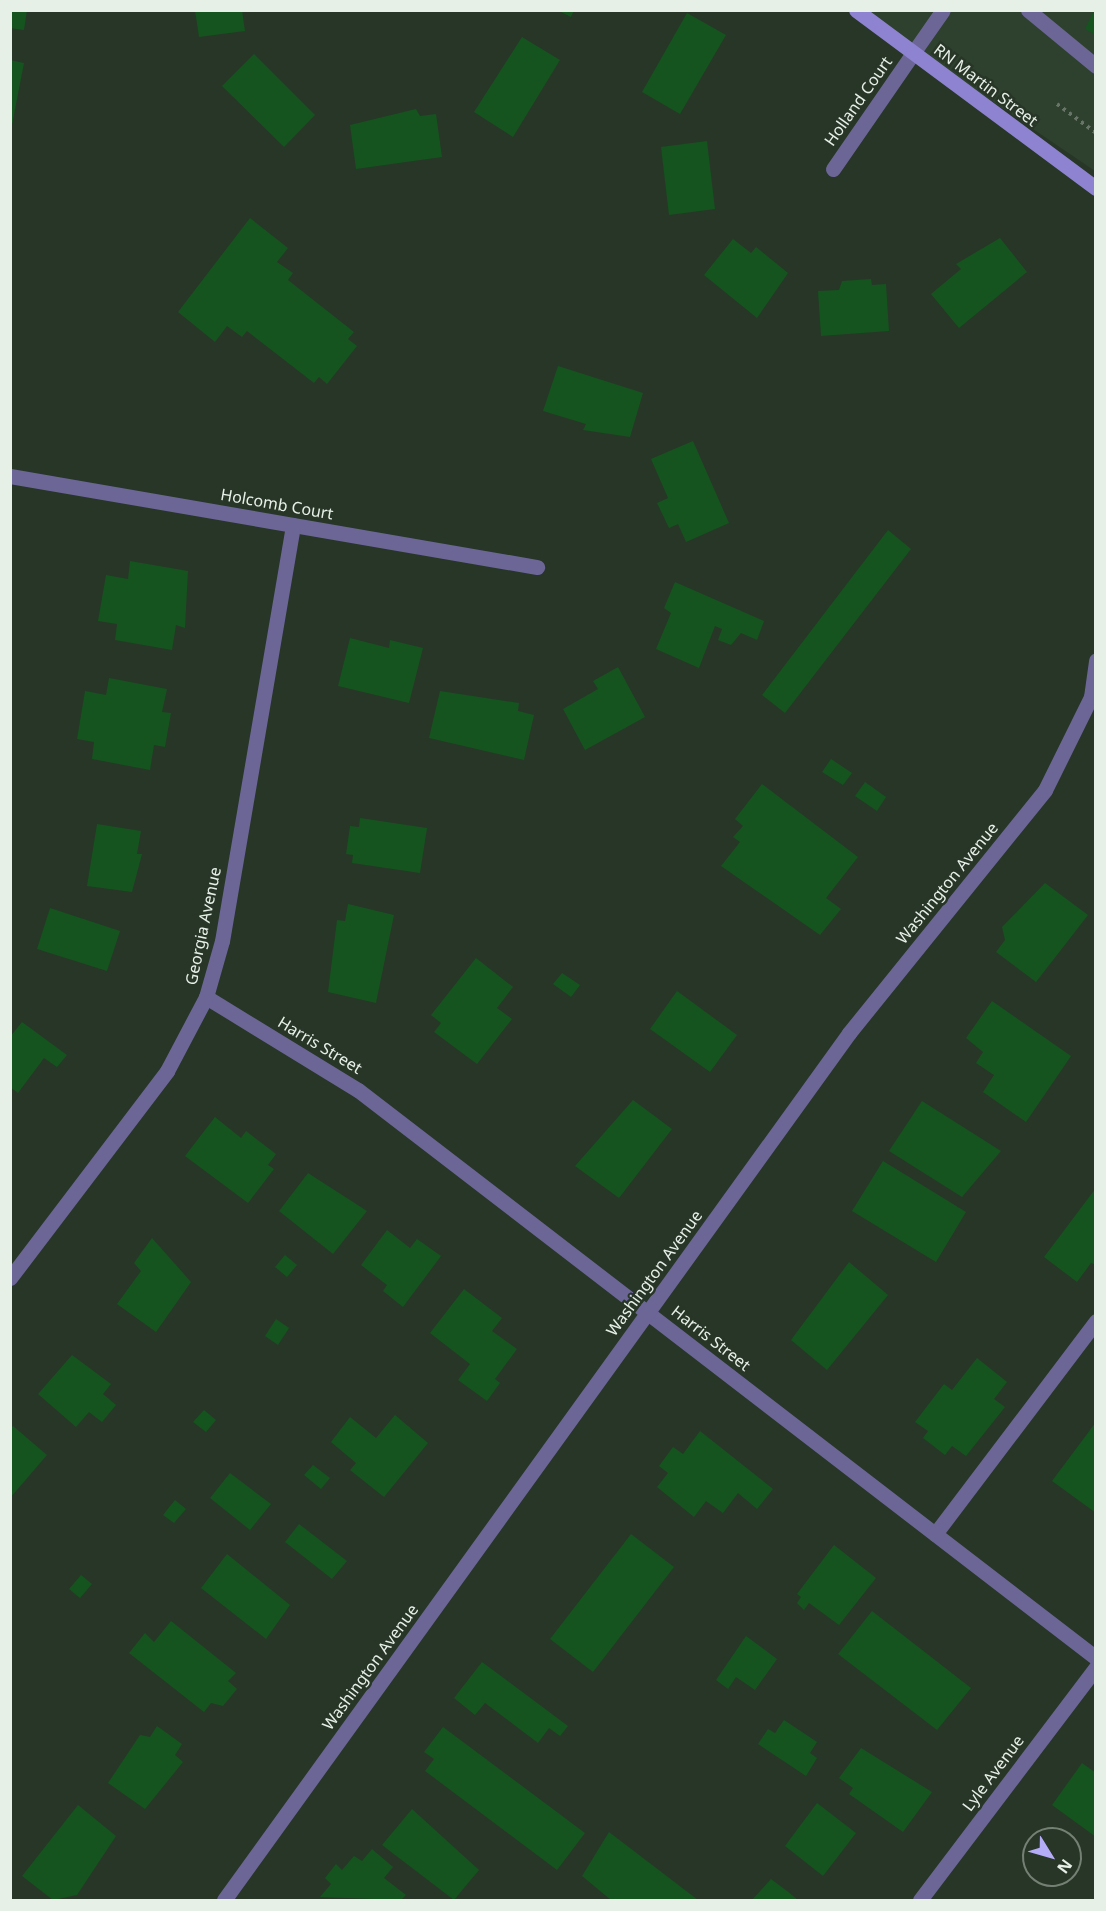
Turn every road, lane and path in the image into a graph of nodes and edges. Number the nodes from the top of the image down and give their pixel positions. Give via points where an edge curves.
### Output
1 (856, 10) edge
2 (943, 10) edge
3 (1028, 10) edge
4 (913, 53) junction
5 (1095, 66) edge
6 (1057, 104) dead end
7 (1095, 133) edge
8 (833, 169) dead end
9 (1095, 188) edge
10 (10, 476) edge
11 (293, 525) junction
12 (537, 567) dead end
13 (1095, 660) edge
14 (206, 997) junction
15 (10, 1278) edge
16 (648, 1312) junction
17 (1095, 1321) edge
18 (935, 1534) junction
19 (1095, 1658) edge
20 (1095, 1667) edge
21 (224, 1900) edge
22 (920, 1900) edge

1 - 4 street, RN Martin Street
2 - 4 street, Holland Court
3 - 5 street
4 - 8 street, Holland Court
4 - 9 street, RN Martin Street
6 - 7 path
10 - 11 street, Holcomb Court
11 - 12 street, Holcomb Court
11 - 14 street, Georgia Avenue via 222,941
13 - 16 street, Washington Avenue via 1090,697 1045,790 849,1033
14 - 15 street, Georgia Avenue via 167,1071
14 - 16 street, Harris Street via 358,1089
16 - 18 street, Harris Street
16 - 21 street, Washington Avenue
17 - 18 street
18 - 19 street, Harris Street
20 - 22 street, Lyle Avenue

